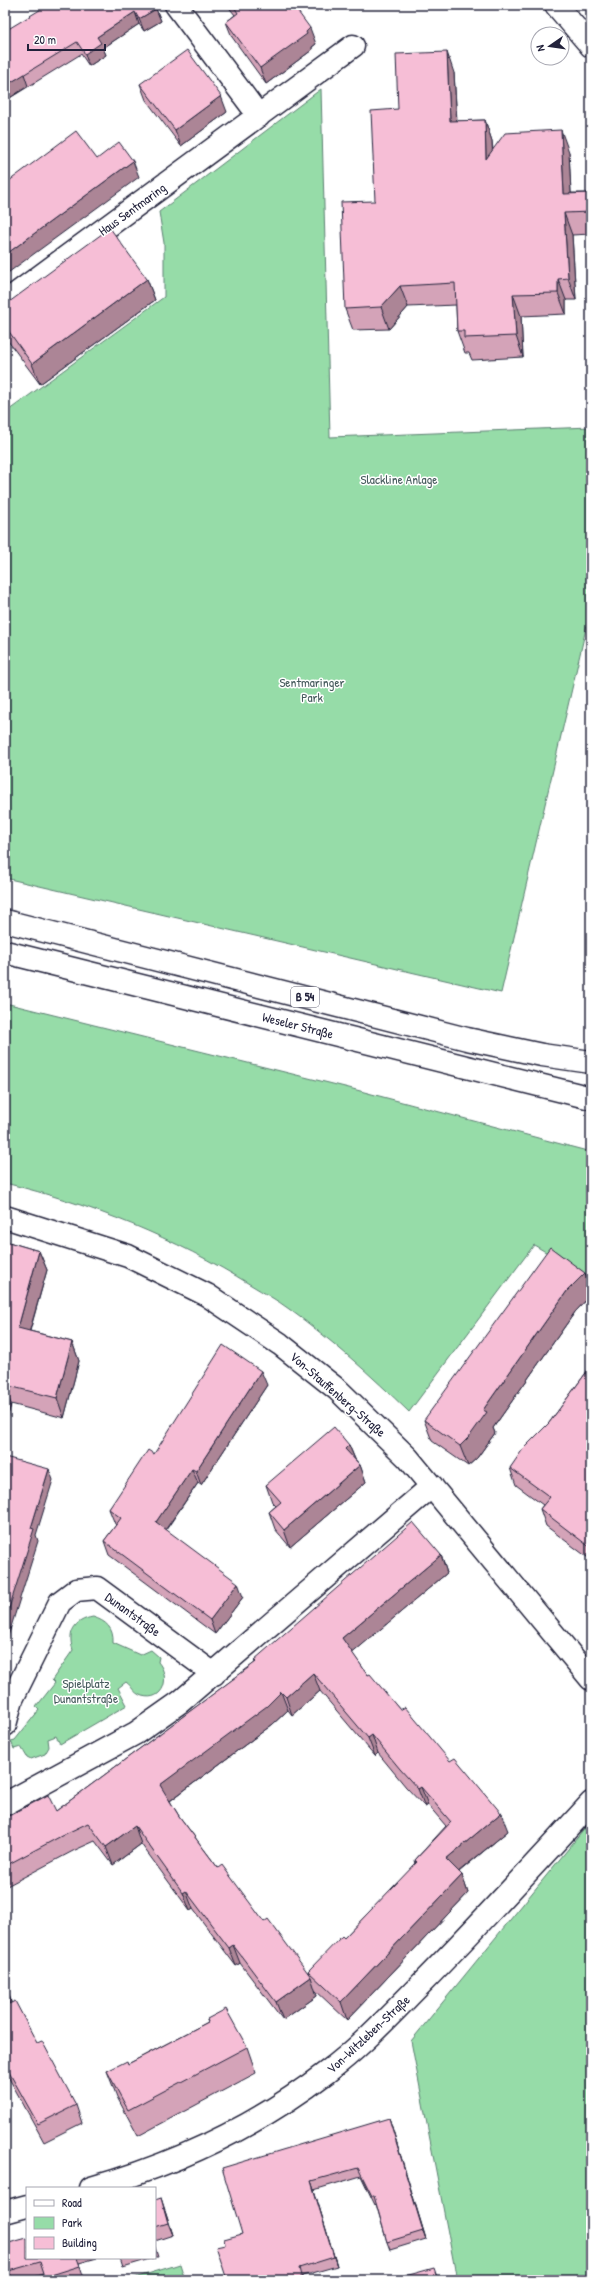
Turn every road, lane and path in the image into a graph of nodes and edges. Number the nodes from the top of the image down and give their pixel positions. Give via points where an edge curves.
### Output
1 (176, 5) edge
2 (556, 5) edge
3 (353, 46) dead end
4 (591, 46) edge
5 (259, 116) junction
6 (5, 302) edge
7 (5, 921) edge
8 (5, 952) edge
9 (591, 1062) edge
10 (591, 1098) edge
11 (5, 1217) edge
12 (432, 1486) junction
13 (214, 1674) junction
14 (591, 1679) edge
15 (5, 1725) edge
16 (591, 1803) edge
17 (5, 1804) edge
18 (94, 2187) edge
19 (26, 2206) edge
20 (5, 2212) edge

1 - 5 street
2 - 4 street
3 - 5 street, Haus Sentmaring
5 - 6 street, Haus Sentmaring
7 - 9 street, B 54 via 467,1038 542,1055
8 - 10 street, Weseler Straße / B 54
11 - 12 street, Von-Stauffenberg-Straße via 128,1256 207,1295 280,1344 338,1390 378,1427
12 - 13 street
12 - 14 street, Von-Stauffenberg-Straße
13 - 15 street, Dunantstraße via 97,1588 76,1590 60,1602 12,1699
13 - 17 street via 136,1734
16 - 18 street, Von-Witzleben-Straße via 494,1909 370,2035 328,2072 232,2134 122,2179
19 - 20 street

